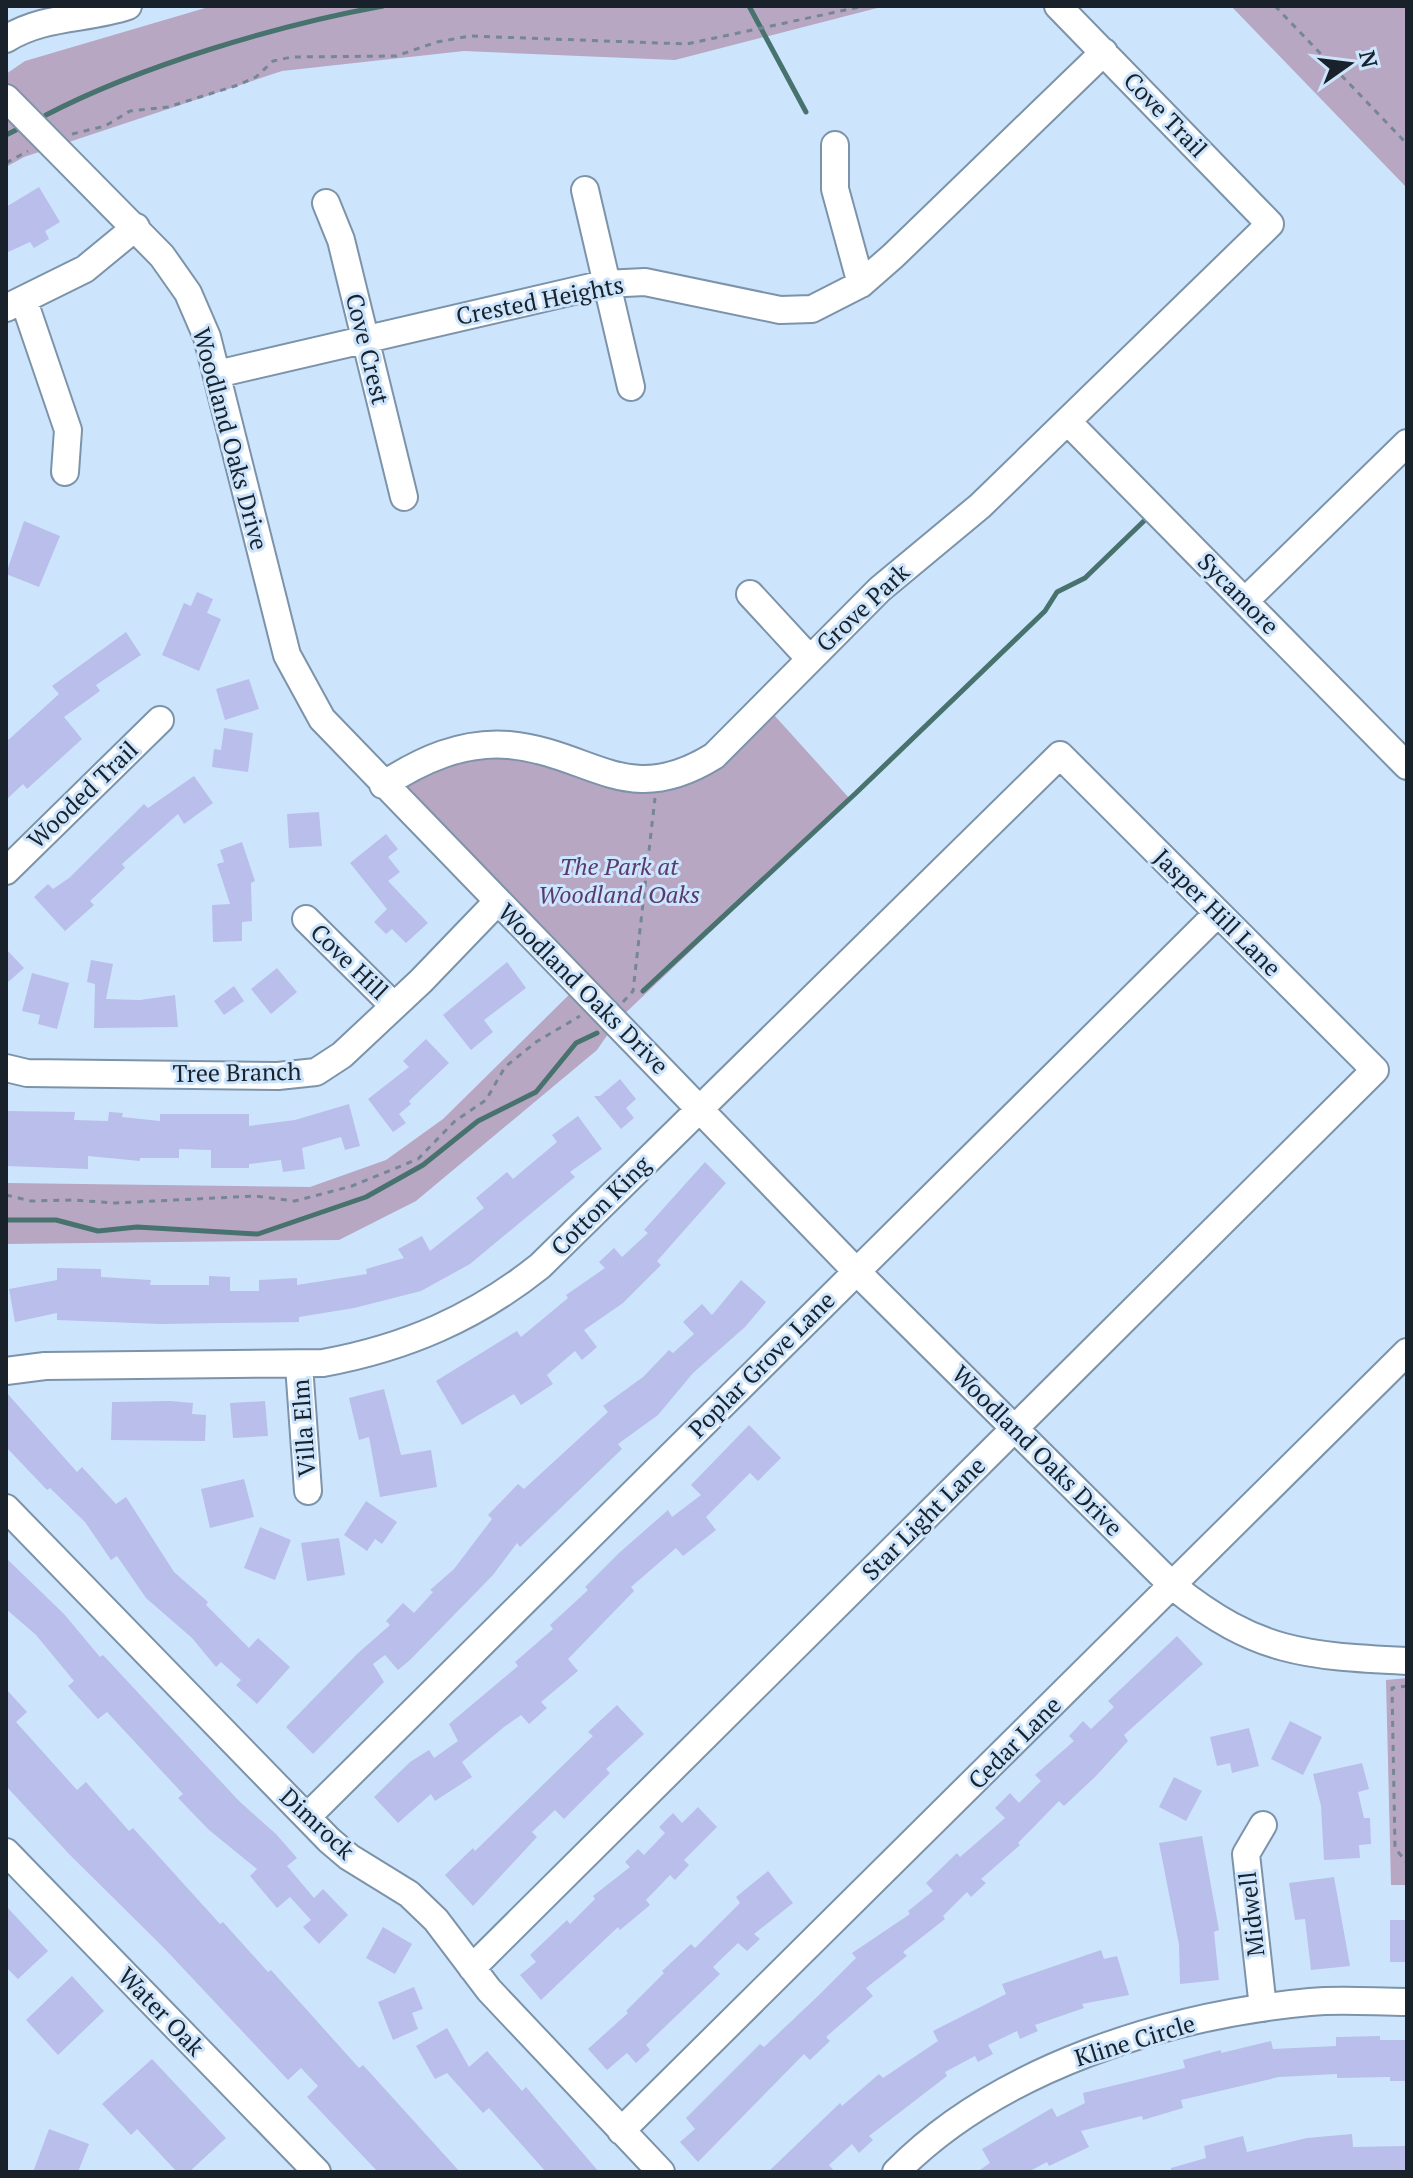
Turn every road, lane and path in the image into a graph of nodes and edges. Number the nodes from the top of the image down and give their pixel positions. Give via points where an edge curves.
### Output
1 (128, 6) edge
2 (864, 6) edge
3 (1058, 6) edge
4 (1275, 6) edge
5 (6, 39) edge
6 (1104, 52) junction
7 (6, 98) edge
8 (48, 139) junction
9 (1407, 144) edge
10 (835, 145) dead end
11 (585, 190) dead end
12 (326, 203) dead end
13 (1270, 224) joint
14 (136, 227) junction
15 (604, 284) junction
16 (861, 284) junction
17 (15, 305) edge
18 (364, 338) junction
19 (217, 374) junction
20 (631, 387) dead end
21 (1068, 422) junction
22 (1407, 443) edge
23 (65, 472) dead end
24 (404, 497) dead end
25 (750, 594) dead end
26 (1245, 601) junction
27 (810, 659) junction
28 (160, 720) dead end
29 (1060, 755) joint
30 (1407, 766) edge
31 (654, 779) junction
32 (383, 785) junction
33 (6, 871) edge
34 (497, 902) junction
35 (1218, 913) junction
36 (306, 919) dead end
37 (393, 1005) junction
38 (605, 1008) junction
39 (6, 1068) edge
40 (1375, 1070) joint
41 (699, 1108) junction
42 (6, 1195) edge
43 (856, 1271) junction
44 (1407, 1352) edge
45 (299, 1365) junction
46 (6, 1371) edge
47 (1014, 1430) junction
48 (308, 1491) dead end
49 (6, 1508) edge
50 (1174, 1587) junction
51 (1407, 1661) edge
52 (1407, 1686) edge
53 (307, 1817) junction
54 (1263, 1825) dead end
55 (6, 1852) edge
56 (1407, 1863) edge
57 (472, 1968) junction
58 (1407, 2002) edge
59 (1263, 2008) junction
60 (621, 2131) junction
61 (317, 2172) edge
62 (661, 2172) edge
63 (896, 2172) edge

1 - 5 street via 40,22
2 - 8 path via 687,44 470,36 396,56 292,57 273,61 238,85 168,107 130,111 105,126
3 - 6 street, Cove Trail
4 - 9 path
6 - 13 street, Cove Trail
6 - 16 street, Crested Heights
7 - 8 street, Woodland Oaks Drive
8 - 14 street, Woodland Oaks Drive
10 - 16 street via 835,189
11 - 15 street
12 - 18 street, Cove Crest via 341,240
13 - 21 street, Grove Park
14 - 17 street via 85,269
14 - 19 street, Woodland Oaks Drive via 188,293
15 - 16 street, Crested Heights via 645,282 780,310 812,309
15 - 18 street, Crested Heights
15 - 20 street
17 - 23 street via 52,374 68,430
18 - 19 street, Crested Heights
18 - 24 street, Cove Crest
19 - 32 street, Woodland Oaks Drive via 287,655 322,719
21 - 26 street, Sycamore
21 - 27 street, Grove Park via 980,506 880,589
22 - 26 street
25 - 27 street
26 - 30 street, Sycamore
27 - 31 street, Grove Park via 714,756 694,769
28 - 33 street, Wooded Trail
29 - 35 street, Jasper Hill Lane
29 - 41 street, Cotton King
31 - 32 street, Grove Park via 634,781 529,748 480,744 441,754
31 - 38 path via 633,991
32 - 34 street, Woodland Oaks Drive
34 - 37 street, Tree Branch
34 - 38 street, Woodland Oaks Drive
35 - 40 street, Jasper Hill Lane
35 - 43 street, Poplar Grove Lane
36 - 37 street, Cove Hill
37 - 39 street, Tree Branch via 342,1055 316,1072 27,1073
38 - 41 street, Woodland Oaks Drive
38 - 42 path via 505,1067 486,1100 455,1121 418,1159 352,1186 295,1201 255,1196 115,1203 31,1201
40 - 47 street, Star Light Lane
41 - 43 street, Woodland Oaks Drive
41 - 45 street, Cotton King via 540,1266 503,1295 413,1341 367,1355
43 - 47 street, Woodland Oaks Drive
43 - 53 street, Poplar Grove Lane
44 - 50 street, Cedar Lane
45 - 46 street, Cotton King via 45,1366
45 - 48 street, Villa Elm
47 - 50 street, Woodland Oaks Drive
47 - 57 street, Star Light Lane
49 - 53 street, Dimrock
50 - 51 street, Woodland Oaks Drive via 1232,1627 1292,1652
50 - 60 street, Cedar Lane
52 - 56 path via 1392,1688 1395,1848
53 - 57 street, Dimrock via 349,1857 409,1894
54 - 59 street, Midwell via 1246,1854
55 - 61 street, Water Oak
57 - 60 street, Dimrock
58 - 59 street, Kline Circle
59 - 63 street, Kline Circle via 1160,2028 1062,2064 947,2129
60 - 62 street, Dimrock

